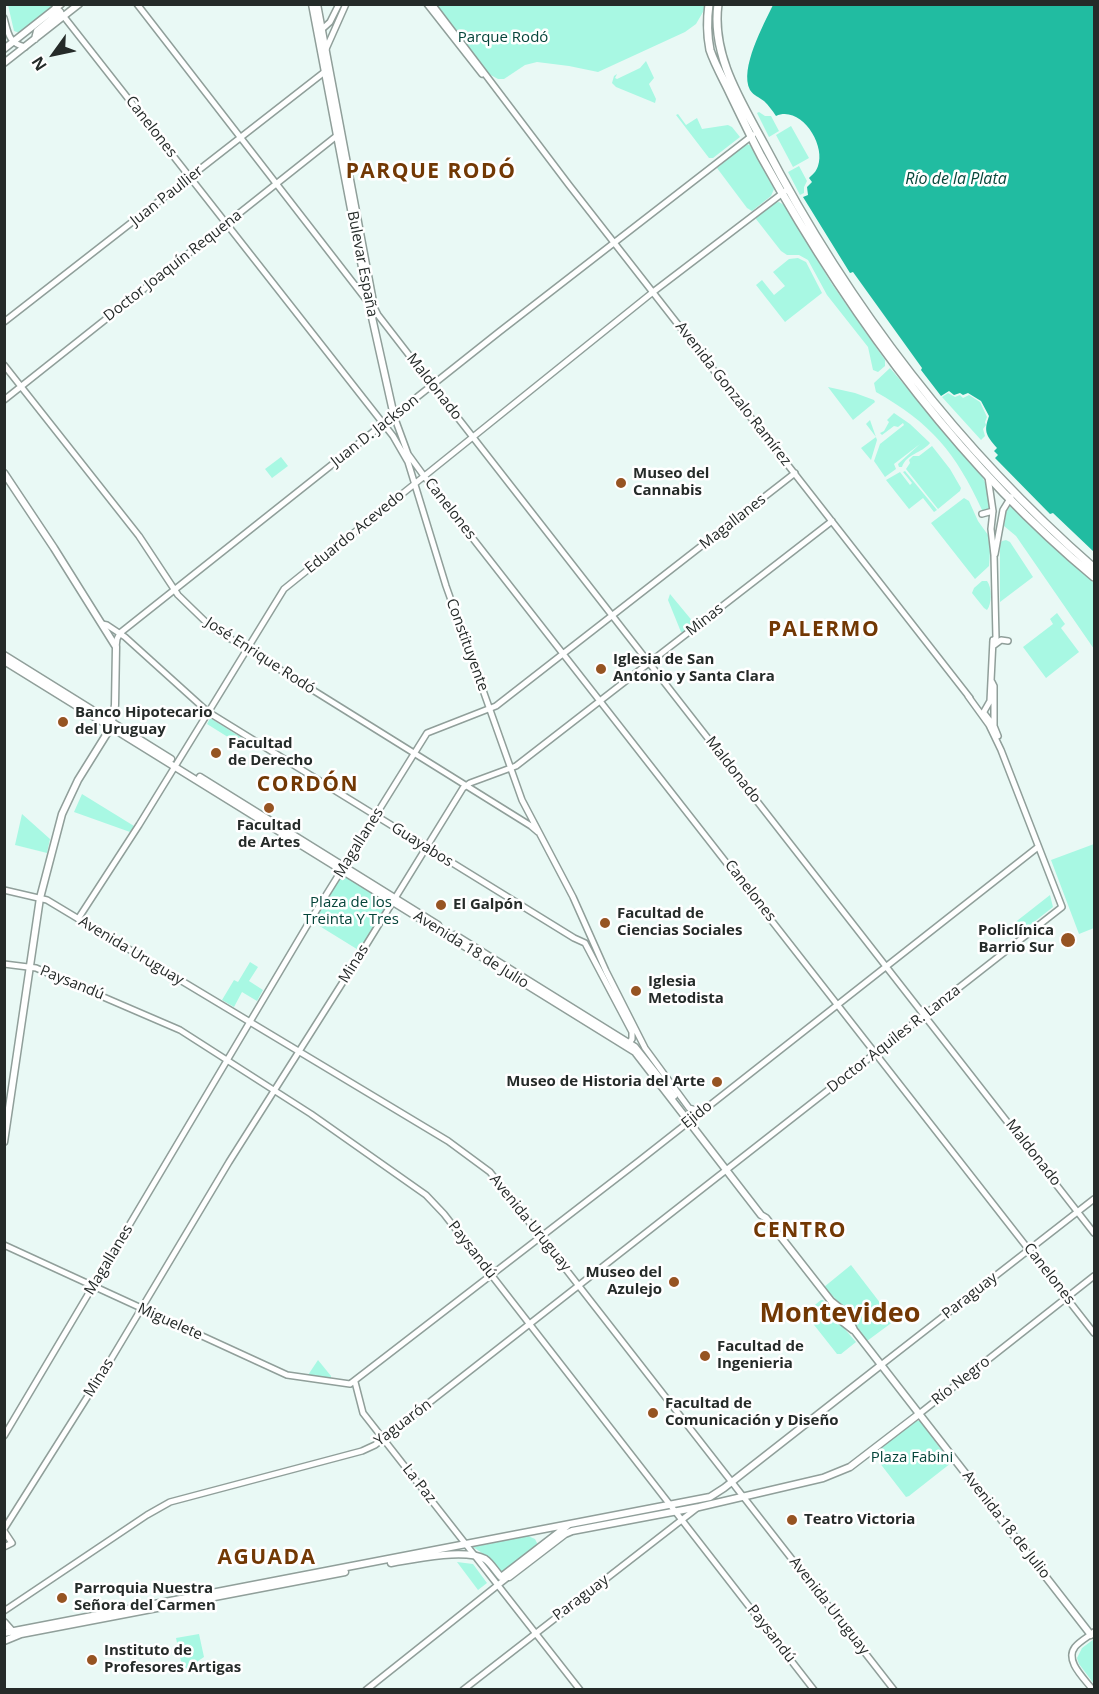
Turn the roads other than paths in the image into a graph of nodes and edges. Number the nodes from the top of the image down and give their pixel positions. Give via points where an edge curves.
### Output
1 (79, 4) edge
2 (137, 4) edge
3 (312, 4) edge
4 (317, 4) edge
5 (339, 4) edge
6 (346, 4) edge
7 (427, 4) edge
8 (432, 4) edge
9 (709, 4) edge
10 (718, 4) edge
11 (59, 9) edge
12 (4, 18) edge
13 (320, 32) junction
14 (9, 38) edge
15 (25, 47) junction
16 (4, 49) edge
17 (326, 49) junction
18 (5, 62) edge
19 (327, 70) junction
20 (498, 92) junction
21 (754, 134) junction
22 (339, 135) junction
23 (241, 138) junction
24 (191, 178) junction
25 (277, 184) junction
26 (785, 191) junction
27 (227, 224) junction
28 (615, 242) junction
29 (653, 291) junction
30 (371, 305) junction
31 (4, 322) edge
32 (379, 346) joint
33 (4, 365) edge
34 (433, 386) junction
35 (21, 387) junction
36 (4, 400) edge
37 (394, 416) junction
38 (384, 424) junction
39 (472, 436) junction
40 (404, 449) junction
41 (4, 473) edge
42 (795, 473) junction
43 (988, 475) junction
44 (424, 476) junction
45 (414, 483) junction
46 (1012, 495) junction
47 (993, 511) junction
48 (982, 514) dead end
49 (832, 520) junction
50 (994, 555) junction
51 (1095, 568) edge
52 (1095, 577) edge
53 (174, 590) junction
54 (613, 615) junction
55 (102, 624) junction
56 (120, 633) junction
57 (1008, 641) dead end
58 (993, 644) junction
59 (116, 647) junction
60 (247, 650) junction
61 (564, 654) junction
62 (4, 655) edge
63 (4, 661) edge
64 (649, 663) junction
65 (992, 682) junction
66 (600, 701) junction
67 (490, 709) junction
68 (208, 712) junction
69 (982, 715) junction
70 (111, 724) junction
71 (994, 726) junction
72 (1001, 750) junction
73 (414, 753) junction
74 (176, 764) junction
75 (511, 769) junction
76 (466, 785) junction
77 (375, 816) junction
78 (531, 826) joint
79 (542, 838) junction
80 (426, 847) junction
81 (1038, 847) junction
82 (343, 867) junction
83 (4, 890) edge
84 (40, 898) junction
85 (394, 900) junction
86 (1062, 906) joint
87 (78, 919) junction
88 (4, 964) edge
89 (887, 966) junction
90 (29, 967) junction
91 (838, 1004) junction
92 (925, 1015) junction
93 (250, 1023) junction
94 (628, 1046) junction
95 (299, 1053) junction
96 (876, 1054) junction
97 (229, 1060) junction
98 (653, 1061) joint
99 (275, 1090) junction
100 (677, 1093) junction
101 (679, 1102) junction
102 (689, 1108) junction
103 (706, 1108) junction
104 (690, 1121) junction
105 (4, 1142) edge
106 (728, 1169) junction
107 (1095, 1199) edge
108 (1078, 1212) junction
109 (1095, 1233) edge
110 (541, 1236) junction
111 (4, 1245) edge
112 (1029, 1249) junction
113 (491, 1275) junction
114 (1095, 1276) edge
115 (580, 1286) junction
116 (93, 1287) junction
117 (1067, 1298) junction
118 (141, 1310) junction
119 (530, 1325) junction
120 (1095, 1333) edge
121 (881, 1365) junction
122 (355, 1382) junction
123 (919, 1414) junction
124 (4, 1436) edge
125 (383, 1439) junction
126 (732, 1482) junction
127 (743, 1496) junction
128 (670, 1505) junction
129 (699, 1507) junction
130 (675, 1511) junction
131 (682, 1520) junction
132 (573, 1523) junction
133 (4, 1530) edge
134 (465, 1543) junction
135 (4, 1548) edge
136 (475, 1557) junction
137 (501, 1577) junction
138 (508, 1577) junction
139 (498, 1586) junction
140 (4, 1611) edge
141 (4, 1622) edge
142 (8, 1632) edge
143 (535, 1633) junction
144 (1093, 1633) edge
145 (4, 1641) edge
146 (366, 1689) edge
147 (463, 1689) edge
148 (580, 1689) edge
149 (814, 1689) edge
150 (894, 1689) edge
151 (1093, 1689) edge

1 - 11 main road
2 - 23 street, Maldonado
3 - 13 main road, Bulevar España
4 - 13 main road, Bulevar España
5 - 13 street
6 - 17 street
7 - 20 street, Avenida Gonzalo Ramírez
8 - 20 street, Avenida Gonzalo Ramírez
9 - 21 main road via 711,51
10 - 21 main road via 720,53
11 - 14 main road via 23,34
11 - 15 main road
11 - 24 street, Canelones
12 - 14 street
13 - 17 main road, Bulevar España
13 - 19 main road, Bulevar España
14 - 15 street
14 - 16 main road
15 - 18 main road
17 - 19 main road, Bulevar España
19 - 22 main road, Bulevar España
19 - 23 street, Juan Paullier
20 - 28 street, Avenida Gonzalo Ramírez
21 - 26 main road
21 - 28 street, Juan D. Jackson
22 - 25 street, Doctor Joaquín Requena
22 - 30 main road, Bulevar España
23 - 24 street, Juan Paullier
23 - 25 street, Maldonado
24 - 27 street, Canelones
24 - 31 street, Juan Paullier
25 - 27 street, Doctor Joaquín Requena
25 - 30 street, Maldonado
26 - 29 street, Eduardo Acevedo
26 - 43 main road via 820,258 871,333
26 - 46 main road via 904,366
27 - 35 street, Doctor Joaquín Requena
27 - 38 street, Canelones
28 - 29 street, Avenida Gonzalo Ramírez
28 - 34 street, Juan D. Jackson
29 - 39 street, Eduardo Acevedo
29 - 42 street, Avenida Gonzalo Ramírez
30 - 32 main road, Bulevar España
30 - 34 street, Maldonado
32 - 37 main road, Constituyente
33 - 35 street, José Enrique Rodó
34 - 37 street, Juan D. Jackson
34 - 39 street, Maldonado
35 - 36 street, Doctor Joaquín Requena
35 - 53 street, José Enrique Rodó via 139,536
37 - 38 street, Juan D. Jackson
37 - 40 street, Constituyente
38 - 40 street, Canelones
38 - 53 street, Juan D. Jackson
39 - 44 street, Eduardo Acevedo
39 - 54 street, Maldonado
40 - 44 street, Canelones
40 - 45 street, Constituyente
41 - 55 main road
42 - 49 street, Avenida Gonzalo Ramírez
42 - 54 street, Magallanes
43 - 46 main road
43 - 47 street
44 - 45 street, Eduardo Acevedo
44 - 61 street, Canelones
45 - 60 street, Eduardo Acevedo via 284,589
45 - 67 street, Constituyente
46 - 50 street via 1003,510
46 - 51 main road
46 - 52 main road
47 - 48 street
47 - 50 street
49 - 64 street, Minas
49 - 69 street, Avenida Gonzalo Ramírez
50 - 58 street
53 - 56 street, Juan D. Jackson
53 - 60 street, José Enrique Rodó via 213,629
54 - 61 street, Magallanes
54 - 64 street, Maldonado
55 - 56 street, Guayabos
55 - 59 main road
56 - 59 street
56 - 68 street, Guayabos
57 - 58 street
58 - 65 street
59 - 70 main road
60 - 68 street, Eduardo Acevedo
60 - 73 street, José Enrique Rodó
61 - 66 street, Canelones
61 - 67 street, Magallanes
62 - 70 main road, Avenida 18 de Julio
63 - 70 main road, Avenida 18 de Julio
64 - 66 street, Minas
64 - 89 street, Maldonado
65 - 69 street via 990,704
65 - 71 street
66 - 75 street, Minas
66 - 91 street, Canelones
67 - 73 street, Magallanes via 427,733
67 - 75 street, Constituyente
68 - 74 street, Eduardo Acevedo
68 - 77 street, Guayabos
69 - 71 street, Avenida Gonzalo Ramírez
69 - 72 street, Avenida Gonzalo Ramírez
70 - 74 main road, Avenida 18 de Julio
70 - 84 main road via 62,814
71 - 72 street, Avenida Gonzalo Ramírez
72 - 81 street, Avenida Gonzalo Ramírez
73 - 76 street, José Enrique Rodó
73 - 77 street, Magallanes
74 - 82 main road, Avenida 18 de Julio
74 - 87 street, Eduardo Acevedo
75 - 76 street, Minas
75 - 79 street, Constituyente
76 - 78 street, José Enrique Rodó
76 - 80 street, Minas
77 - 80 street, Guayabos
77 - 82 street, Magallanes
78 - 79 street, Constituyente
79 - 98 street, Constituyente
80 - 85 street, Minas
80 - 94 street, Guayabos via 585,943 632,1032
81 - 86 street, Avenida Gonzalo Ramírez
81 - 89 street, Ejido
82 - 85 main road, Avenida 18 de Julio
82 - 93 street, Magallanes
83 - 84 street, Avenida Uruguay
84 - 87 street, Avenida Uruguay
84 - 90 main road
85 - 94 main road, Avenida 18 de Julio
85 - 95 street, Minas
86 - 92 street, Doctor Aquiles R. Lanza
87 - 93 street, Avenida Uruguay
88 - 90 street, Paysandú
89 - 91 street, Ejido
89 - 92 street, Maldonado
90 - 97 street, Paysandú via 176,1028
90 - 105 main road
91 - 96 street, Canelones
91 - 103 street, Ejido
92 - 96 street, Doctor Aquiles R. Lanza
92 - 108 street, Maldonado
93 - 95 street, Avenida Uruguay
93 - 97 street, Magallanes
94 - 101 main road, Avenida 18 de Julio via 638,1049
94 - 104 main road, Avenida 18 de Julio
95 - 99 street, Minas
95 - 110 street, Avenida Uruguay via 448,1141 490,1172
96 - 106 street, Doctor Aquiles R. Lanza
96 - 112 street, Canelones
97 - 99 street, Paysandú
97 - 116 street, Magallanes
98 - 100 street, Avenida 18 de Julio
99 - 113 street, Paysandú via 426,1195
99 - 118 street, Minas
100 - 101 street, Avenida 18 de Julio
100 - 102 street, Avenida 18 de Julio
101 - 102 street, Avenida 18 de Julio
101 - 104 main road, Avenida 18 de Julio
102 - 103 street
103 - 104 street, Ejido
104 - 106 main road, Avenida 18 de Julio
104 - 110 street, Ejido
106 - 115 street, Yaguarón
106 - 121 main road, Avenida 18 de Julio via 831,1301 838,1319 854,1330
107 - 108 street, Paraguay
108 - 109 street, Maldonado
108 - 112 street, Paraguay
110 - 113 street, Ejido
110 - 115 street, Avenida Uruguay
111 - 116 street, Miguelete
112 - 117 street, Canelones
112 - 121 street, Paraguay
113 - 119 street, Paysandú
113 - 122 street, Ejido
114 - 117 street, Río Negro
115 - 119 street, Yaguarón
115 - 126 street, Avenida Uruguay
116 - 118 street, Miguelete
116 - 124 street, Magallanes
117 - 120 street, Canelones
117 - 123 street, Río Negro
118 - 122 street, Miguelete via 287,1376 346,1385
118 - 133 street, Minas
119 - 125 street, Yaguarón
119 - 128 street, Paysandú
121 - 123 main road, Avenida 18 de Julio
121 - 126 main road, Paraguay
122 - 125 street, La Paz via 363,1413
123 - 127 main road, Río Negro via 850,1467 823,1478
123 - 144 main road, Avenida 18 de Julio
125 - 134 street, La Paz
125 - 140 street, Yaguarón via 362,1451 173,1501
126 - 127 street, Avenida Uruguay
126 - 128 main road, Paraguay via 710,1497
127 - 129 main road, Río Negro
127 - 150 street, Avenida Uruguay
128 - 130 street, Paysandú
128 - 132 main road, Paraguay
129 - 130 main road, Río Negro
129 - 131 street, Paraguay
130 - 131 street, Paysandú
130 - 138 main road, Río Negro via 572,1531
131 - 143 street, Paraguay
131 - 149 street, Paysandú
132 - 134 main road, Paraguay
132 - 137 main road
133 - 135 street via 12,1543
134 - 136 street, La Paz
134 - 142 main road, Paraguay
136 - 137 main road, La Paz via 486,1560
136 - 139 street, La Paz
136 - 145 main road via 442,1555 386,1564 21,1634
137 - 138 main road
137 - 139 street
138 - 139 street
139 - 143 street, La Paz
139 - 146 street
141 - 142 main road
143 - 147 street, Paraguay
143 - 148 street, La Paz
144 - 151 street via 1076,1647 1072,1656 1075,1667

